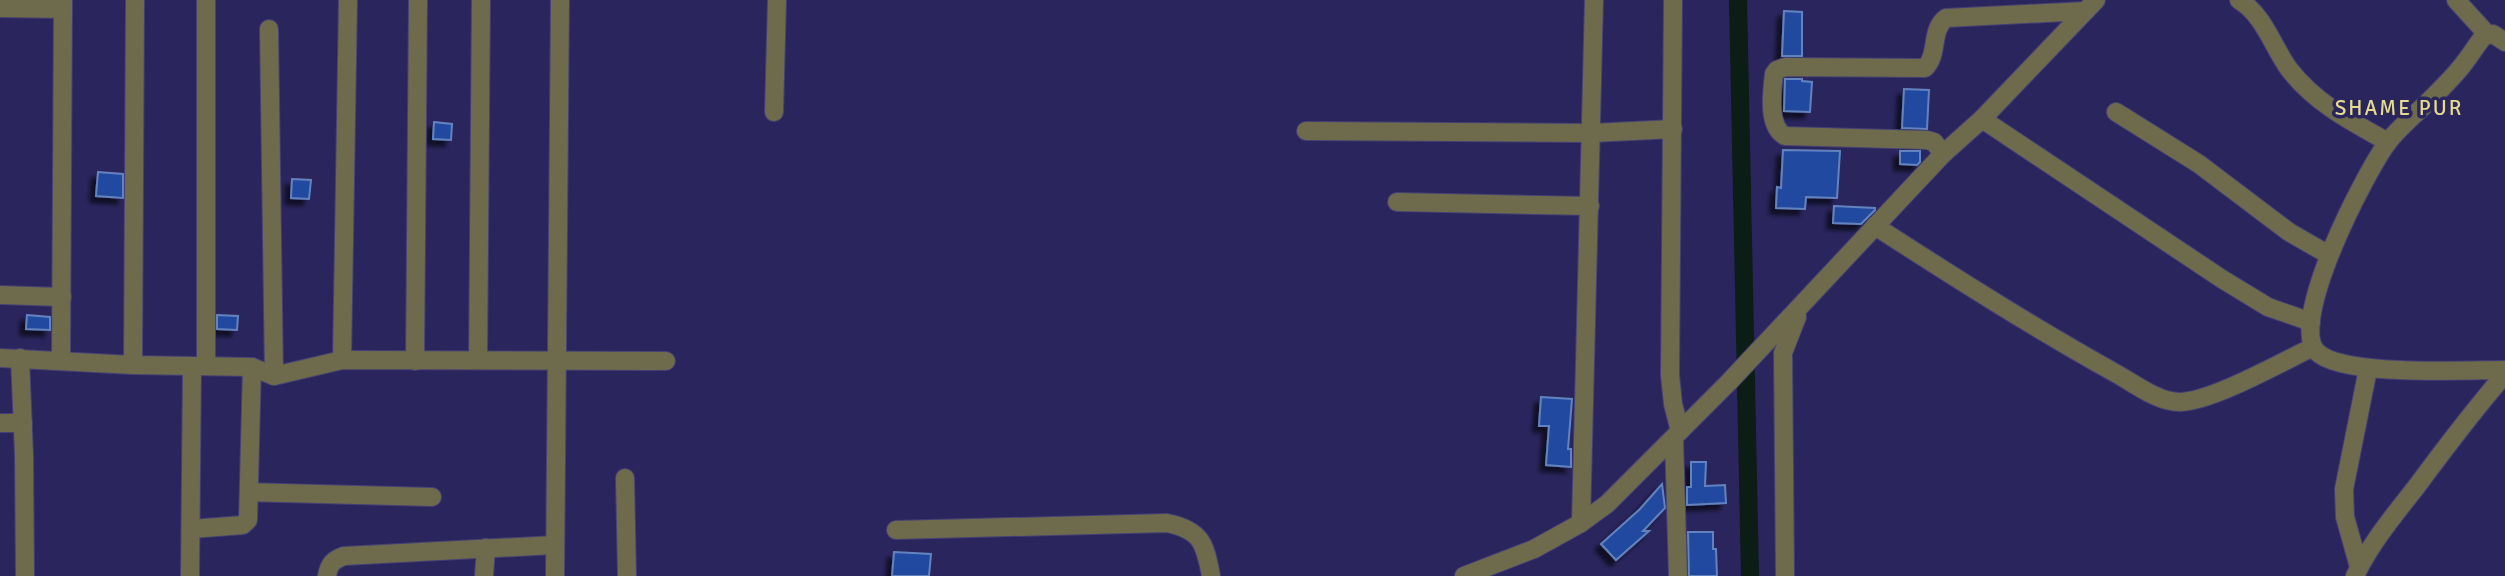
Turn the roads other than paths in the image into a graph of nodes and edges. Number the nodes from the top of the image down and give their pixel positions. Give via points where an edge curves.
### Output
1 (135, 0) edge
2 (206, 0) edge
3 (348, 0) edge
4 (418, 0) edge
5 (481, 0) edge
6 (560, 0) edge
7 (777, 0) edge
8 (1594, 0) edge
9 (1673, 0) edge
10 (2239, 0) edge
11 (2455, 0) edge
12 (63, 5) edge
13 (2090, 6) edge
14 (0, 8) edge
15 (270, 29) dead end
16 (2487, 34) junction
17 (2505, 42) edge
18 (2116, 111) dead end
19 (774, 112) dead end
20 (1982, 119) junction
21 (1673, 129) junction
22 (1306, 131) dead end
23 (1592, 133) junction
24 (2388, 142) junction
25 (1943, 154) junction
26 (1397, 202) dead end
27 (1590, 206) junction
28 (1875, 226) junction
29 (2329, 255) junction
30 (0, 295) edge
31 (62, 297) junction
32 (1805, 302) junction
33 (2311, 322) junction
34 (2313, 347) junction
35 (0, 358) edge
36 (20, 358) junction
37 (61, 360) junction
38 (342, 360) junction
39 (478, 360) junction
40 (556, 360) junction
41 (415, 361) junction
42 (666, 362) dead end
43 (133, 365) junction
44 (199, 366) junction
45 (252, 367) junction
46 (2368, 369) junction
47 (2505, 372) edge
48 (274, 376) junction
49 (0, 423) edge
50 (23, 423) junction
51 (1677, 435) junction
52 (625, 478) dead end
53 (249, 492) junction
54 (432, 497) dead end
55 (1581, 523) junction
56 (191, 530) junction
57 (895, 530) dead end
58 (555, 545) junction
59 (485, 548) junction
60 (2357, 571) edge
61 (1474, 574) edge
62 (24, 576) edge
63 (191, 576) edge
64 (327, 576) edge
65 (484, 576) edge
66 (555, 576) edge
67 (627, 576) edge
68 (1211, 576) edge
69 (1678, 576) edge
70 (1785, 576) edge

1 - 43 street
2 - 44 street
3 - 38 street
4 - 41 street
5 - 39 street
6 - 40 street
7 - 19 street
8 - 23 street
9 - 21 street
10 - 24 street via 2254,12 2300,82 2331,109
11 - 16 street
12 - 14 street
12 - 31 street
13 - 20 street
13 - 25 street via 1946,18 1939,24 1926,68 1777,70 1773,117 1776,130 1785,136 1927,140
15 - 48 street
16 - 17 street
16 - 24 street via 2438,93
18 - 29 street
20 - 25 street
20 - 33 street via 2245,293 2279,312
21 - 23 street
21 - 51 street via 1670,375
22 - 23 street
23 - 27 street
24 - 29 street via 2359,189
25 - 28 street
26 - 27 street
27 - 55 street
28 - 32 street
28 - 34 street via 1995,304 2168,400 2197,399
29 - 33 street
30 - 31 street
31 - 37 street
32 - 51 street
32 - 70 street via 1783,353
33 - 34 street
34 - 46 street via 2331,361
35 - 36 street
36 - 37 street
36 - 50 street
37 - 43 street
38 - 41 street
38 - 48 street
39 - 40 street
39 - 41 street
40 - 42 street
40 - 58 street
43 - 44 street
44 - 45 street
44 - 56 street
45 - 48 street
45 - 53 street
46 - 47 street
46 - 60 street via 2344,488
47 - 60 street
49 - 50 street
50 - 62 street
51 - 55 street via 1607,504
51 - 69 street
52 - 67 street
53 - 54 street
53 - 56 street via 248,520 243,525
55 - 61 street
56 - 63 street
57 - 68 street via 1167,523 1188,527 1200,539
58 - 59 street
58 - 66 street
59 - 64 street via 344,556 334,560
59 - 65 street

